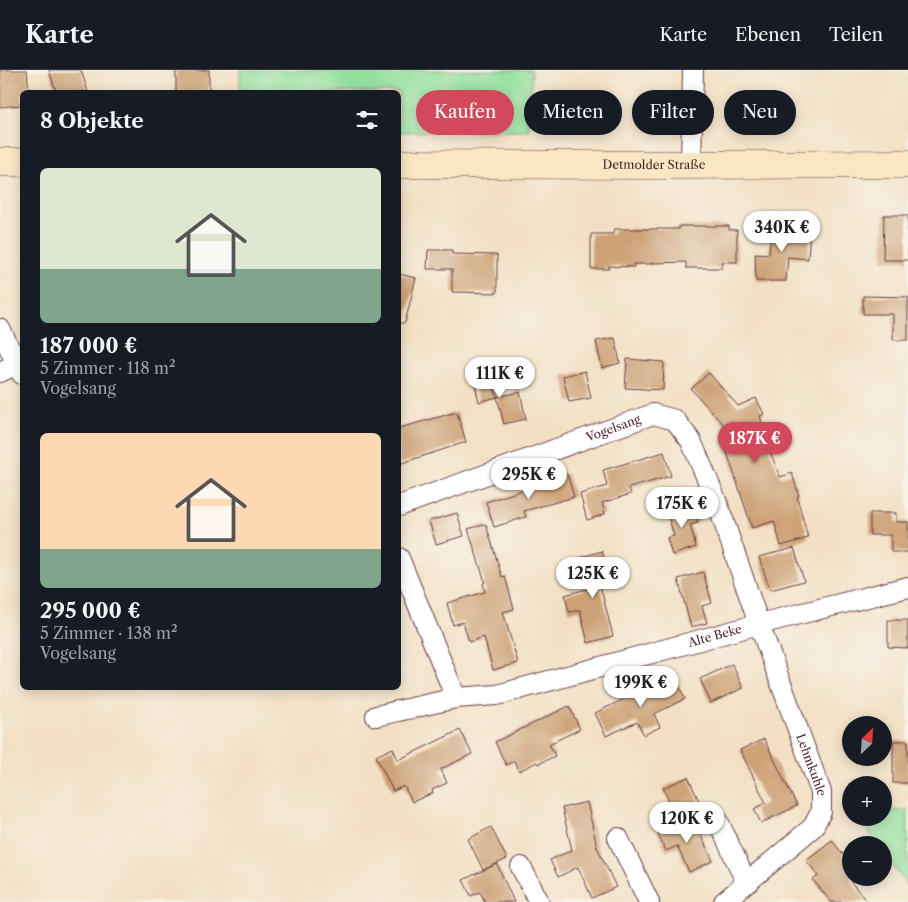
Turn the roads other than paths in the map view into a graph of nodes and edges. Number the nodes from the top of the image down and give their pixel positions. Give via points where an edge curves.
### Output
1 (693, 70) edge
2 (0, 162) edge
3 (20, 162) edge
4 (401, 164) edge
5 (908, 164) edge
6 (691, 165) junction
7 (0, 329) edge
8 (13, 370) edge
9 (401, 505) edge
10 (401, 563) edge
11 (908, 587) edge
12 (759, 624) junction
13 (456, 698) junction
14 (376, 716) dead end
15 (718, 821) dead end
16 (618, 838) dead end
17 (522, 867) dead end
18 (749, 882) junction
19 (539, 902) edge
20 (649, 902) edge
21 (724, 902) edge

1 - 6 street
2 - 3 street
4 - 6 street, Detmolder Straße
5 - 6 street, Detmolder Straße
7 - 8 street
9 - 12 street, Vogelsang via 653,414 675,420 690,441 717,502
10 - 13 street
11 - 12 street, Alte Beke
12 - 13 street, Alte Beke via 497,695
12 - 18 street, Lehmkuhle via 821,792 821,812 813,827
13 - 14 street, Alte Beke
15 - 18 street
16 - 20 street
17 - 19 street
18 - 21 street, Lehmkuhle

